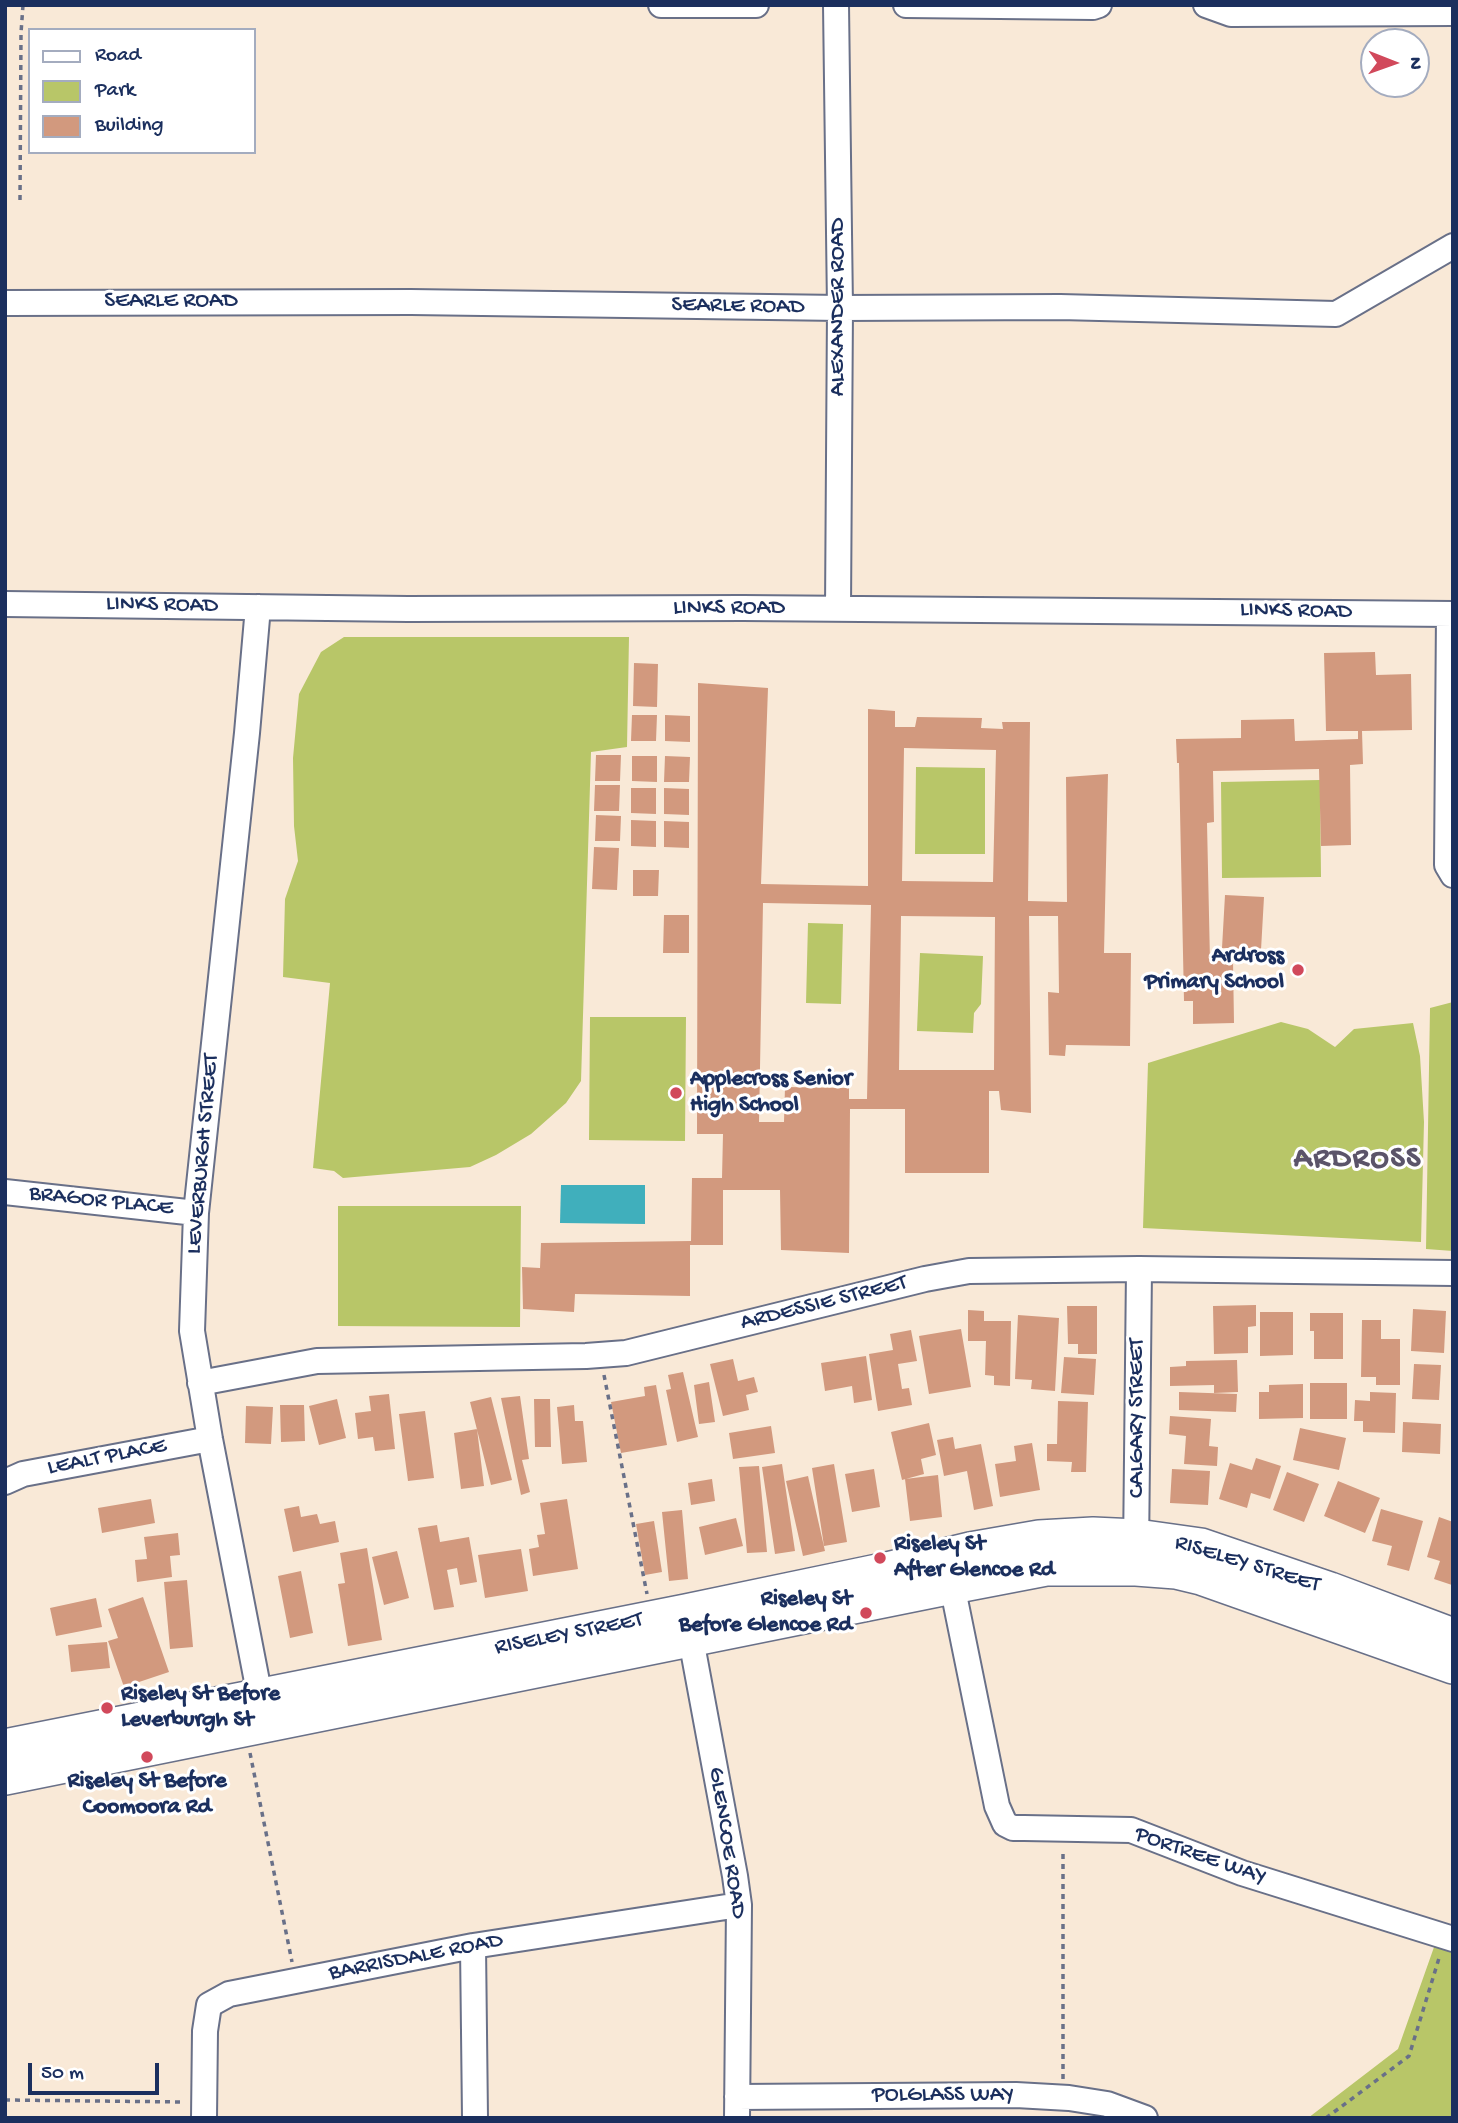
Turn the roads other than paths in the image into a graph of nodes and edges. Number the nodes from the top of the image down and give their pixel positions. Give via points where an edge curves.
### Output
1 (661, 5) edge
2 (756, 5) edge
3 (836, 5) edge
4 (906, 5) edge
5 (1099, 5) edge
6 (1206, 5) edge
7 (1453, 13) edge
8 (1453, 246) edge
9 (5, 303) edge
10 (840, 308) junction
11 (5, 604) edge
12 (258, 607) junction
13 (838, 609) junction
14 (1451, 614) edge
15 (1453, 875) edge
16 (5, 1192) edge
17 (196, 1213) junction
18 (1139, 1269) junction
19 (1453, 1273) edge
20 (200, 1383) junction
21 (210, 1439) junction
22 (5, 1482) edge
23 (1136, 1552) junction
24 (951, 1570) junction
25 (688, 1626) junction
26 (1453, 1636) edge
27 (1453, 1666) edge
28 (260, 1697) junction
29 (5, 1747) edge
30 (5, 1777) edge
31 (739, 1905) junction
32 (1449, 1937) edge
33 (473, 1945) junction
34 (737, 2107) edge
35 (204, 2110) edge
36 (475, 2118) edge
37 (1145, 2118) edge

1 - 2 street
3 - 10 street, ALEXANDER ROAD
4 - 5 street
6 - 7 street via 1231,13
8 - 10 street, SEARLE ROAD via 1336,314 1060,307
9 - 10 street, SEARLE ROAD
10 - 13 street, ALEXANDER ROAD
11 - 12 street, LINKS ROAD
12 - 13 street, LINKS ROAD
12 - 17 street, LEVERBURGH STREET
13 - 14 street, LINKS ROAD
14 - 15 street via 1447,865
16 - 17 street, BRAGOR PLACE
17 - 20 street, LEVERBURGH STREET via 192,1331
18 - 19 street, ARDESSIE STREET
18 - 20 street, ARDESSIE STREET via 947,1274 604,1356 317,1361
18 - 23 street, CALGARY STREET
20 - 21 street, LEVERBURGH STREET
21 - 22 street, LEALT PLACE via 23,1474
21 - 28 street, LEVERBURGH STREET
23 - 24 highway, RISELEY STREET via 1046,1568
23 - 26 highway, RISELEY STREET via 1201,1546
23 - 27 highway, RISELEY STREET via 1176,1571
24 - 25 highway, RISELEY STREET
24 - 32 street, PORTREE WAY via 1005,1824 1013,1828 1130,1830 1242,1873
25 - 28 highway, RISELEY STREET
25 - 30 highway, RISELEY STREET
25 - 31 street, GLENCOE ROAD
28 - 29 highway, RISELEY STREET
31 - 33 street, BARRISDALE ROAD
31 - 34 street, GLENCOE ROAD
33 - 35 street, BARRISDALE ROAD via 229,1994 209,2005
33 - 36 street
34 - 37 street, POLGLASS WAY via 1016,2095 1107,2104

